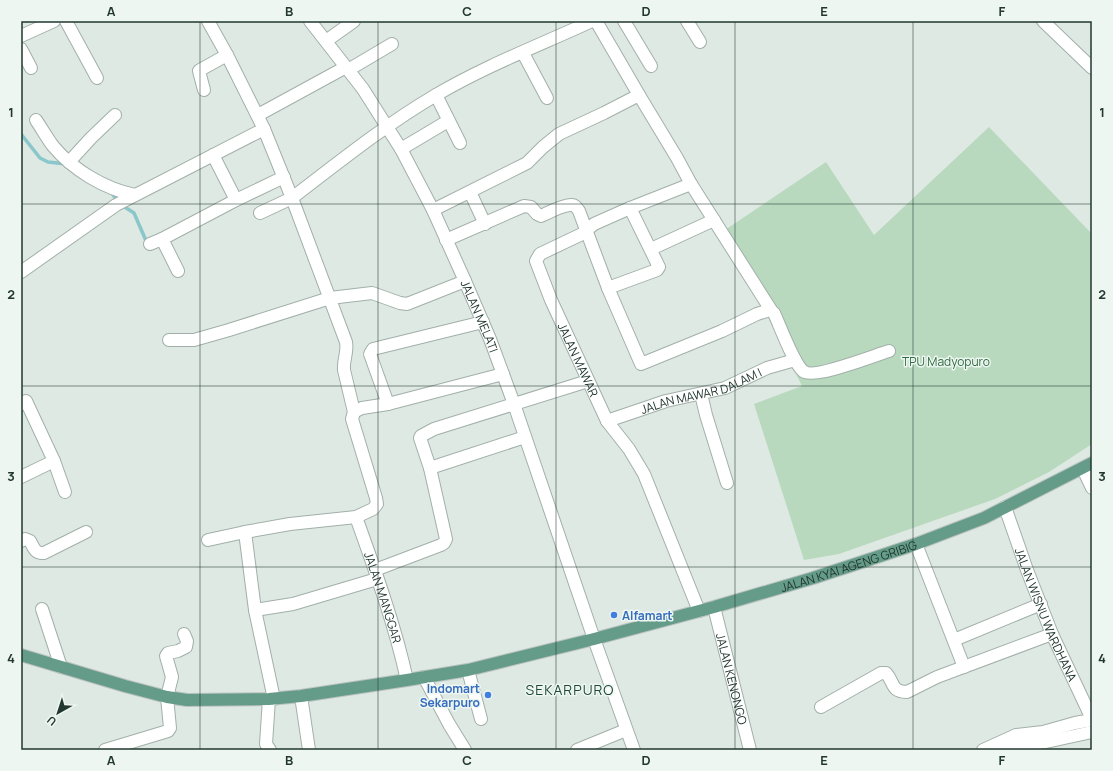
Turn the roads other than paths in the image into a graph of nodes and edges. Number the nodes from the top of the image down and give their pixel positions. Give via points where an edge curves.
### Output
1 (54, 21) edge
2 (66, 21) edge
3 (208, 21) edge
4 (310, 21) edge
5 (354, 21) edge
6 (592, 21) edge
7 (596, 21) edge
8 (624, 21) edge
9 (687, 21) edge
10 (1043, 21) edge
11 (21, 36) edge
12 (326, 41) junction
13 (700, 42) dead end
14 (392, 44) dead end
15 (21, 49) edge
16 (523, 53) junction
17 (227, 55) junction
18 (651, 66) dead end
19 (31, 68) dead end
20 (1092, 68) edge
21 (347, 69) junction
22 (97, 78) dead end
23 (204, 90) dead end
24 (436, 95) junction
25 (639, 95) junction
26 (547, 98) dead end
27 (114, 115) dead end
28 (258, 115) junction
29 (36, 120) dead end
30 (448, 122) junction
31 (387, 126) junction
32 (264, 129) junction
33 (460, 143) dead end
34 (401, 149) junction
35 (213, 155) junction
36 (69, 162) junction
37 (284, 177) junction
38 (690, 185) junction
39 (470, 192) junction
40 (131, 197) junction
41 (292, 198) junction
42 (236, 200) junction
43 (630, 208) junction
44 (433, 210) junction
45 (260, 213) dead end
46 (714, 220) junction
47 (485, 224) junction
48 (586, 230) junction
49 (162, 238) junction
50 (446, 240) junction
51 (150, 244) dead end
52 (651, 249) junction
53 (178, 271) dead end
54 (21, 272) edge
55 (465, 281) junction
56 (608, 288) junction
57 (330, 298) junction
58 (771, 310) junction
59 (483, 322) junction
60 (169, 340) dead end
61 (889, 351) dead end
62 (795, 360) junction
63 (503, 374) junction
64 (588, 381) junction
65 (701, 394) junction
66 (21, 404) edge
67 (388, 404) junction
68 (514, 404) junction
69 (354, 412) junction
70 (607, 420) junction
71 (525, 437) junction
72 (54, 461) junction
73 (1088, 466) edge
74 (430, 468) junction
75 (21, 477) edge
76 (727, 483) dead end
77 (1092, 488) edge
78 (65, 492) dead end
79 (1005, 507) junction
80 (356, 517) junction
81 (86, 532) dead end
82 (244, 532) junction
83 (208, 540) dead end
84 (21, 541) edge
85 (916, 544) junction
86 (376, 574) junction
87 (1041, 604) junction
88 (714, 606) junction
89 (42, 609) dead end
90 (255, 610) junction
91 (699, 611) junction
92 (184, 634) dead end
93 (1052, 634) junction
94 (594, 639) junction
95 (954, 640) junction
96 (21, 655) edge
97 (61, 666) junction
98 (964, 667) junction
99 (468, 670) junction
100 (424, 677) junction
101 (407, 680) junction
102 (300, 696) junction
103 (167, 697) junction
104 (272, 699) junction
105 (1089, 706) edge
106 (821, 707) dead end
107 (481, 719) dead end
108 (1092, 720) edge
109 (626, 730) junction
110 (1092, 732) edge
111 (1044, 737) junction
112 (105, 750) edge
113 (270, 750) edge
114 (309, 750) edge
115 (465, 750) edge
116 (577, 750) edge
117 (634, 750) edge
118 (750, 750) edge
119 (983, 750) edge
120 (1004, 750) edge

1 - 11 street
2 - 22 street
3 - 17 street
4 - 12 street, JALAN MELATI
5 - 12 street
6 - 16 street
7 - 25 street
8 - 18 street
9 - 13 street
10 - 20 street
12 - 21 street, JALAN MELATI
14 - 21 street
15 - 19 street
16 - 24 street
16 - 26 street
17 - 23 street via 199,71
17 - 28 street
21 - 28 street
21 - 31 street, JALAN MELATI
24 - 30 street
24 - 31 street
25 - 38 street via 677,158
25 - 39 street via 558,134 527,163
27 - 36 street
28 - 32 street
29 - 36 street
30 - 33 street
30 - 34 street
31 - 34 street, JALAN MELATI
31 - 41 street
32 - 35 street
32 - 37 street
34 - 44 street, JALAN MELATI
35 - 40 street
35 - 42 street
36 - 40 street
37 - 41 street
37 - 42 street
38 - 43 street, JALAN MAWAR
38 - 46 street
39 - 44 street
39 - 47 street
40 - 54 street
41 - 45 street
41 - 57 street
42 - 49 street
43 - 48 street, JALAN MAWAR
43 - 52 street
44 - 50 street, JALAN MELATI
46 - 52 street
46 - 58 street
47 - 48 street via 524,206 531,207 541,216 573,205 579,211
47 - 50 street
48 - 56 street
48 - 64 street, JALAN MAWAR via 540,254 536,261
49 - 51 street
49 - 53 street
50 - 55 street, JALAN MELATI
52 - 56 street via 659,268
55 - 57 street via 407,304 372,293
55 - 59 street, JALAN MELATI
56 - 58 street via 641,364
57 - 60 street via 194,340
57 - 69 street via 346,342 344,370
58 - 62 street
59 - 63 street, JALAN MELATI
59 - 67 street via 374,349 370,354
61 - 62 street via 817,374 803,372
62 - 65 street, JALAN MAWAR DALAM I via 767,368 725,388
63 - 67 street
63 - 68 street, JALAN MELATI
64 - 68 street
64 - 70 street, JALAN MAWAR
65 - 70 street, JALAN MAWAR DALAM I via 684,396
65 - 76 street
66 - 72 street via 26,402
67 - 69 street via 362,408
68 - 71 street, JALAN MELATI
68 - 74 street via 434,429 421,436
69 - 80 street via 352,419 377,504 373,509
70 - 91 street, JALAN MAWAR via 644,474
71 - 74 street
71 - 94 street, JALAN MELATI
72 - 75 street
72 - 78 street
73 - 77 street
73 - 79 main road, JALAN KYAI AGENG GRIBIG
74 - 86 street via 446,539 444,543
79 - 85 main road, JALAN KYAI AGENG GRIBIG via 984,518
79 - 87 street, JALAN WISNU WARDHANA
80 - 82 street
80 - 86 street, JALAN MANGGAR
81 - 84 street via 44,553 35,551 30,541
82 - 83 street
82 - 90 street
85 - 88 main road, JALAN KYAI AGENG GRIBIG via 813,578
85 - 95 street
86 - 90 street via 293,604
86 - 101 street, JALAN MANGGAR
87 - 93 street, JALAN WISNU WARDHANA
87 - 95 street
88 - 91 main road, JALAN KYAI AGENG GRIBIG
88 - 118 street, JALAN KENONGO
89 - 97 street
90 - 104 street
91 - 94 main road, JALAN KYAI AGENG GRIBIG
92 - 103 street via 186,646 166,656 172,678
93 - 98 street
93 - 105 street, JALAN WISNU WARDHANA
94 - 99 main road, JALAN KYAI AGENG GRIBIG
94 - 109 street, JALAN MELATI
95 - 98 street
96 - 97 main road, JALAN KYAI AGENG GRIBIG
97 - 103 main road, JALAN KYAI AGENG GRIBIG
98 - 106 street via 907,692 894,688 889,676 881,673
99 - 100 main road, JALAN KYAI AGENG GRIBIG
99 - 107 street
100 - 101 main road, JALAN KYAI AGENG GRIBIG
100 - 115 street
101 - 102 main road, JALAN KYAI AGENG GRIBIG
102 - 104 main road, JALAN KYAI AGENG GRIBIG
102 - 114 street
103 - 104 main road, JALAN KYAI AGENG GRIBIG via 195,700
103 - 112 street via 170,728 168,731
104 - 113 street via 266,744
105 - 108 street, JALAN WISNU WARDHANA
108 - 111 street via 1075,723
109 - 116 street
109 - 117 street, JALAN MELATI
110 - 111 street
111 - 119 street via 1016,735
111 - 120 street

